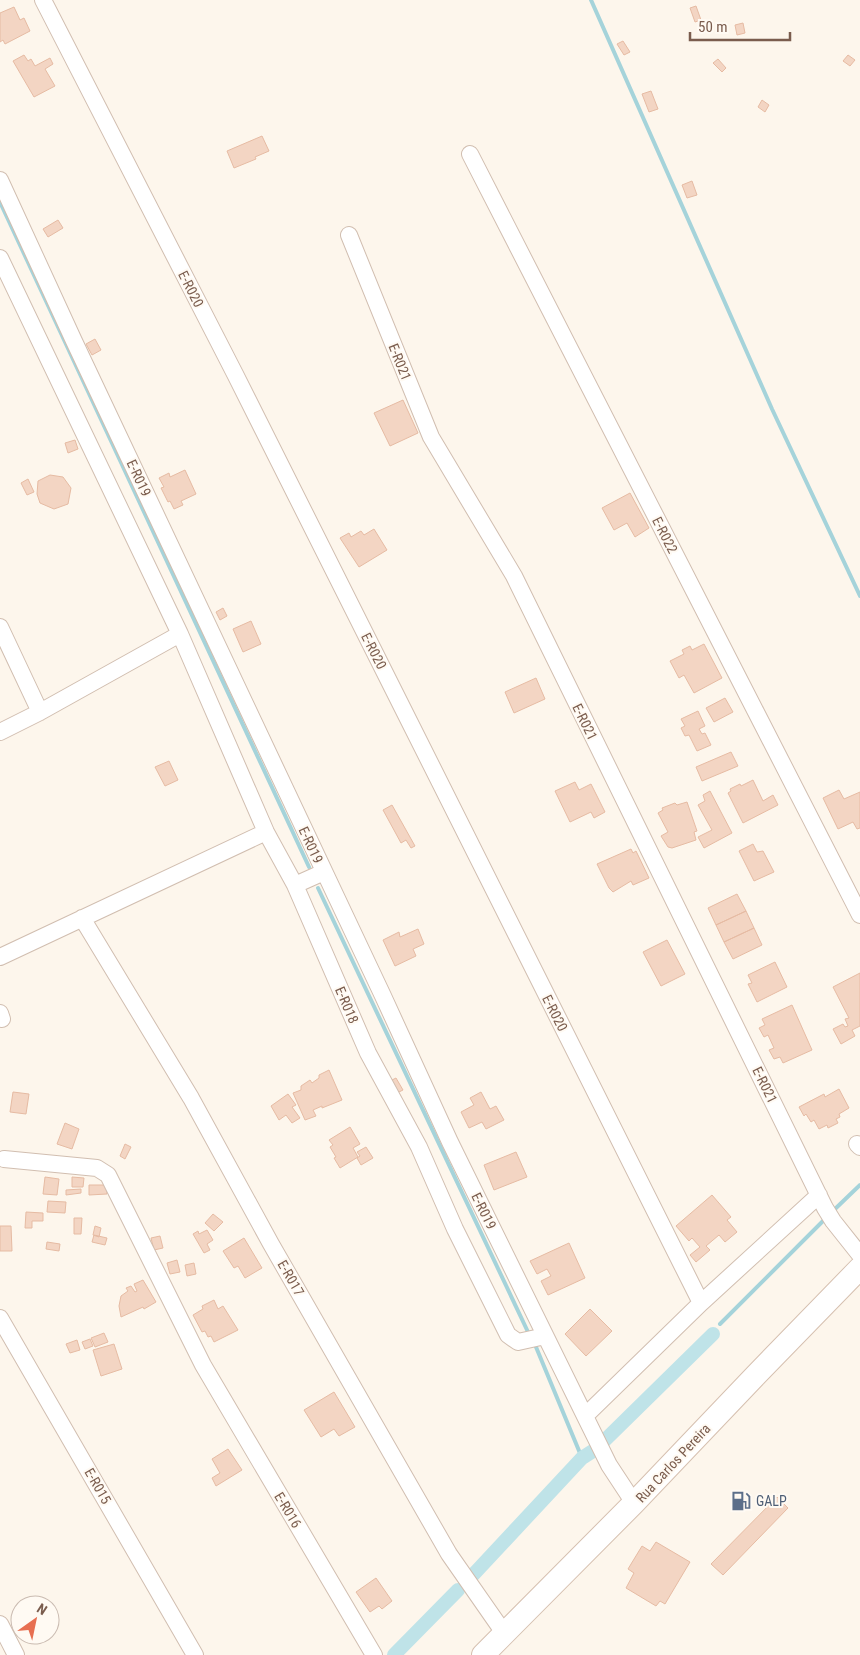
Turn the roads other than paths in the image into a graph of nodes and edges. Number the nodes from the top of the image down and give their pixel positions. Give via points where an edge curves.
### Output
1 (43, 0) edge
2 (470, 154) dead end
3 (0, 180) edge
4 (349, 235) dead end
5 (0, 258) edge
6 (0, 627) edge
7 (180, 634) junction
8 (40, 712) junction
9 (0, 732) edge
10 (266, 832) junction
11 (324, 872) junction
12 (295, 885) junction
13 (860, 916) edge
14 (82, 918) junction
15 (0, 956) edge
16 (4, 1159) dead end
17 (826, 1208) junction
18 (860, 1255) edge
19 (860, 1268) edge
20 (701, 1303) junction
21 (0, 1318) edge
22 (545, 1336) junction
23 (585, 1416) junction
24 (634, 1503) junction
25 (0, 1624) edge
26 (504, 1633) junction
27 (16, 1655) edge
28 (195, 1655) edge
29 (374, 1655) edge
30 (483, 1655) edge

1 - 20 street, E-R020 via 240,383
2 - 13 street, E-R022
3 - 11 street, E-R019
4 - 17 street, E-R021 via 431,438 514,576
5 - 7 street, E-R018
6 - 8 street
7 - 8 street
7 - 10 street, E-R018
8 - 9 street
10 - 12 street, E-R018
10 - 14 street
11 - 12 street
11 - 22 street, E-R019
12 - 22 street, E-R018 via 368,1053 420,1147 508,1335 518,1342
14 - 15 street
14 - 26 street, E-R017 via 191,1098 449,1554
16 - 29 street, E-R016 via 97,1168 108,1175 203,1365
17 - 18 street, E-R021
17 - 20 street
19 - 24 street, Rua Carlos Pereira
20 - 23 street
21 - 28 street, E-R015
22 - 23 street, E-R019
23 - 24 street, E-R019 via 609,1465
24 - 26 street, Rua Carlos Pereira
25 - 27 street
26 - 30 street, Rua Carlos Pereira

